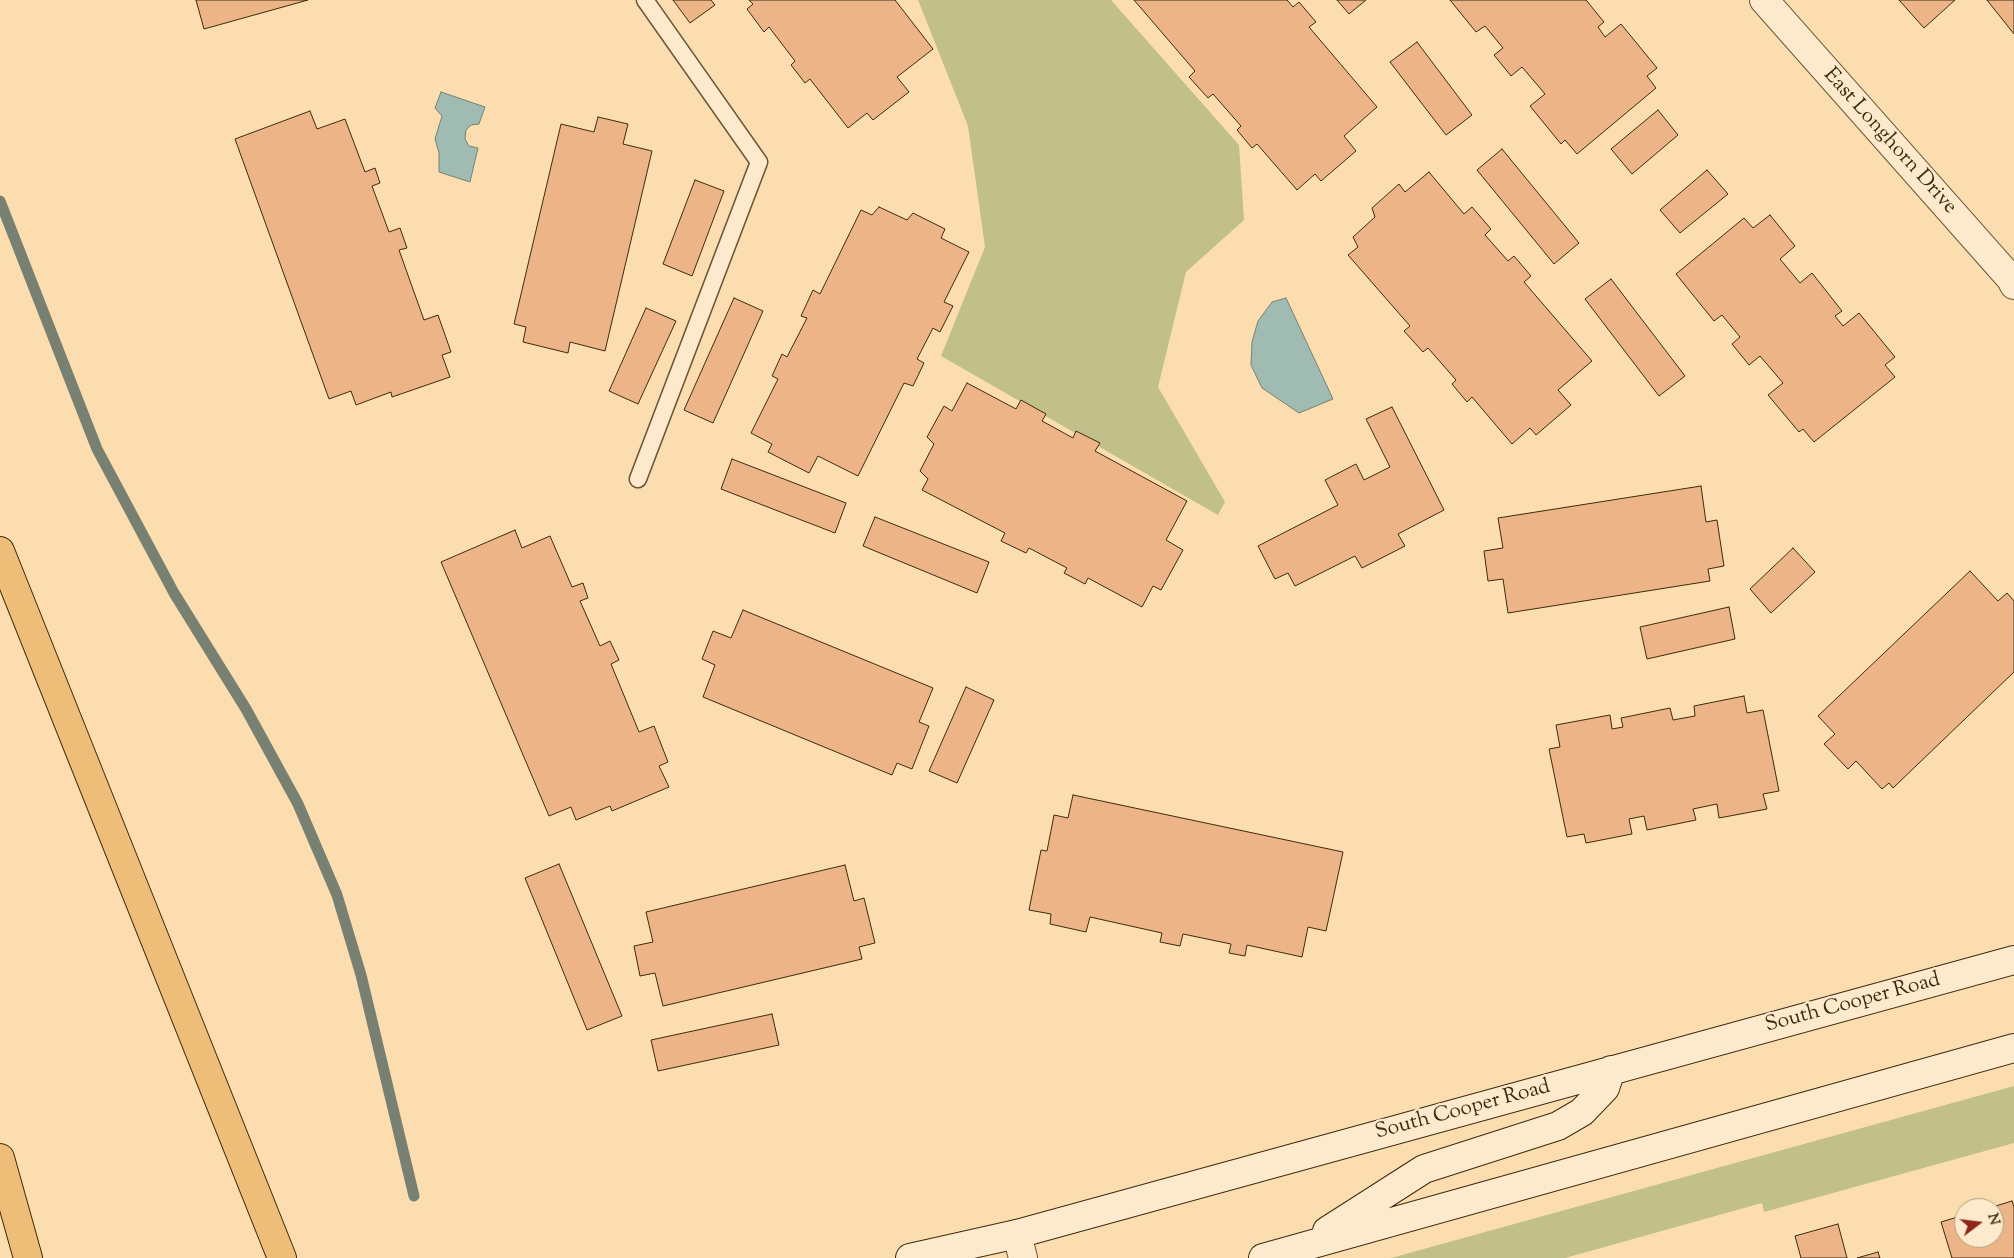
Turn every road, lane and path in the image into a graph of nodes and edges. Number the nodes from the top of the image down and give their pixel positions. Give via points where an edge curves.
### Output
1 (645, 0) edge
2 (1764, 0) edge
3 (2014, 285) edge
4 (638, 479) dead end
5 (0, 551) edge
6 (2014, 960) edge
7 (2014, 1048) edge
8 (1611, 1070) junction
9 (0, 1158) edge
10 (1020, 1246) edge
11 (1303, 1247) junction
12 (28, 1258) edge
13 (282, 1258) edge
14 (910, 1258) edge
15 (1263, 1258) edge

1 - 4 lane via 759,162
2 - 3 main road, East Longhorn Drive
5 - 13 highway
6 - 8 main road, South Cooper Road
7 - 11 main road
8 - 10 main road, South Cooper Road
8 - 11 main road via 1605,1088 1582,1112 1558,1126 1424,1169
9 - 12 highway
10 - 14 main road, South Cooper Road
11 - 15 main road

